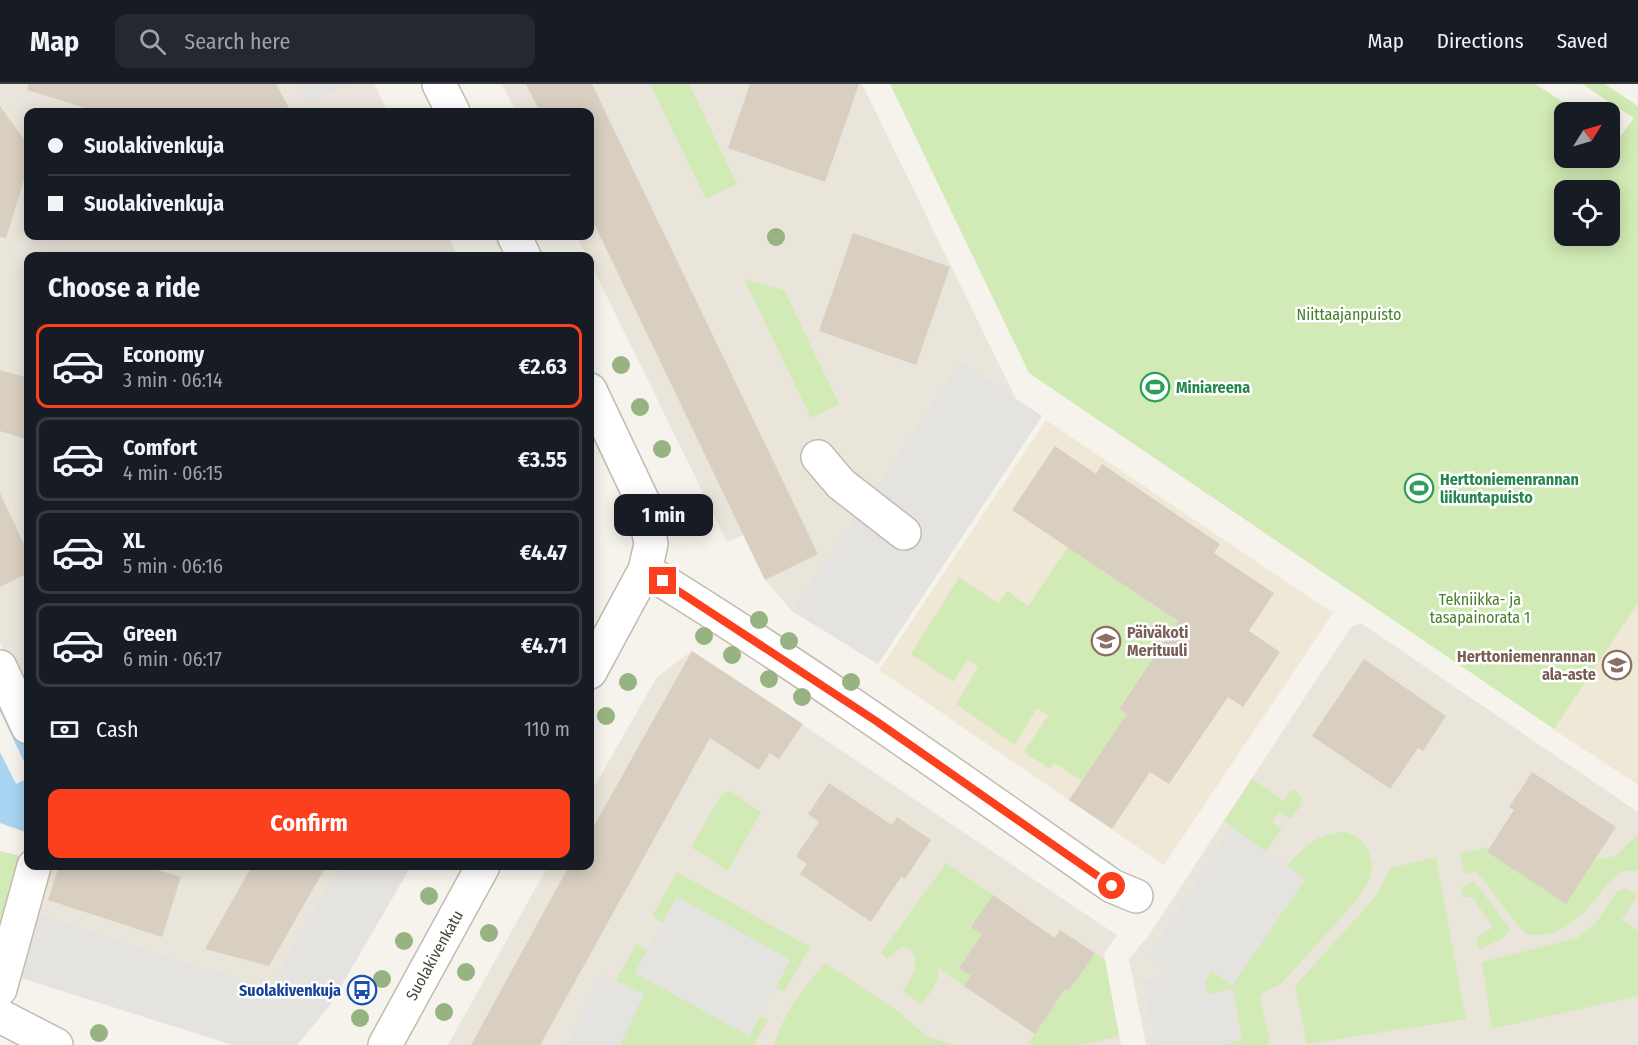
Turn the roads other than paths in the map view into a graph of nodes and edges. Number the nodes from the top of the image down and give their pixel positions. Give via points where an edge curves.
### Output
1 (440, 84) edge
2 (451, 108) edge
3 (594, 398) edge
4 (818, 457) dead end
5 (904, 532) dead end
6 (645, 570) junction
7 (594, 665) edge
8 (0, 667) edge
9 (24, 718) edge
10 (33, 870) edge
11 (481, 870) edge
12 (1124, 891) dead end
13 (3, 978) edge
14 (0, 1016) edge
15 (56, 1045) edge
16 (385, 1045) edge

1 - 2 street
3 - 6 street via 643,502 651,544
4 - 5 street via 841,484
6 - 7 street
6 - 12 street via 876,721
8 - 9 street
10 - 13 street
11 - 16 street, Suolakivenkatu
14 - 15 street

